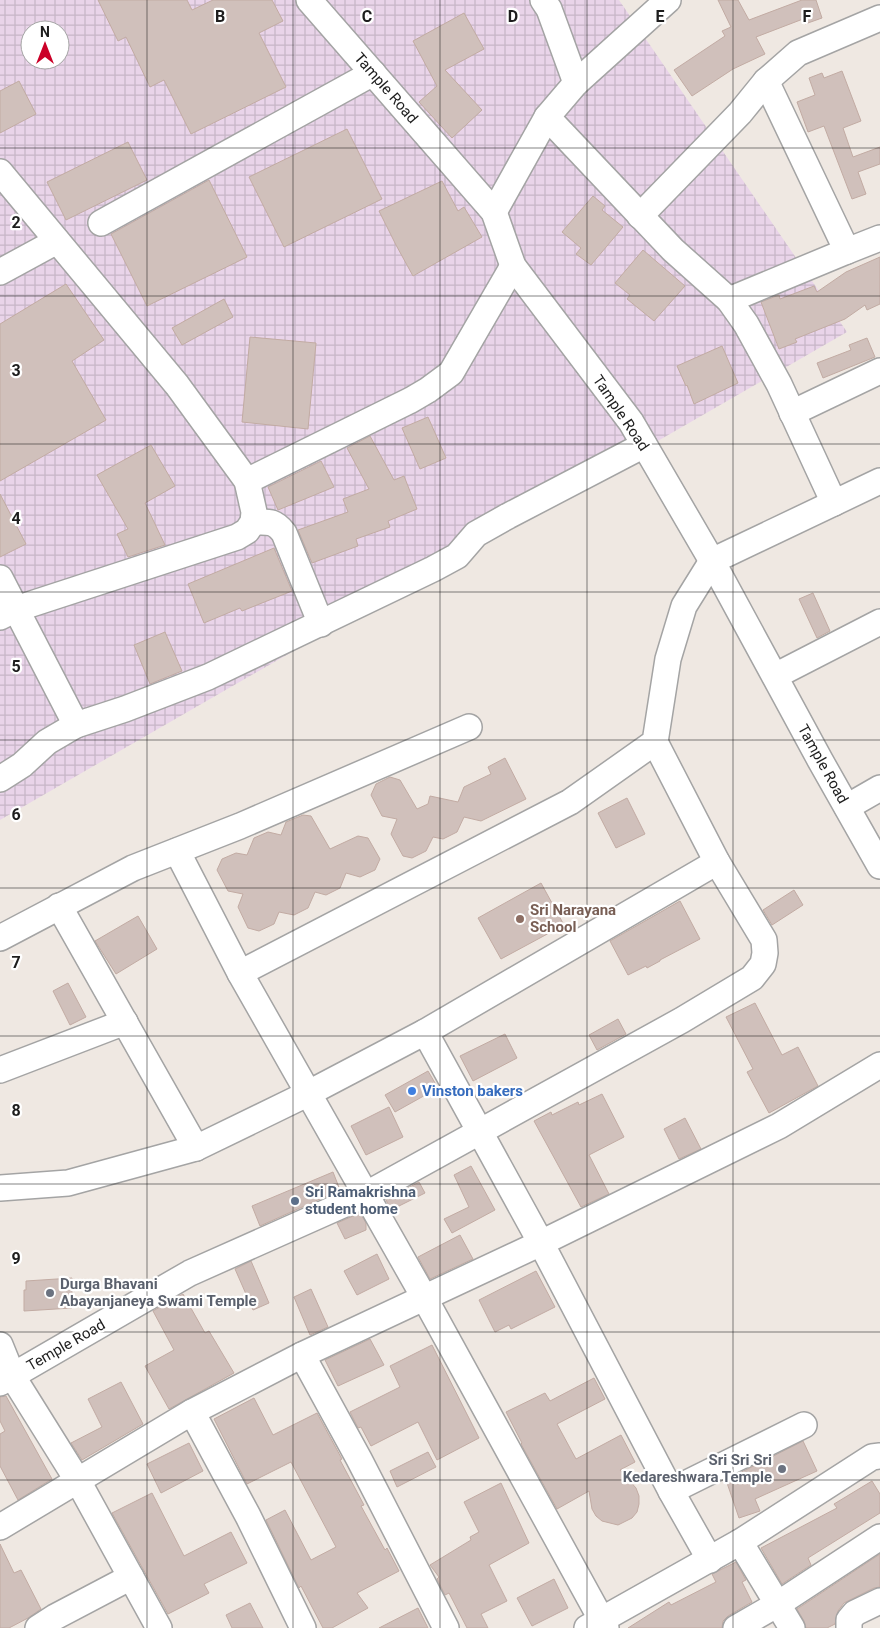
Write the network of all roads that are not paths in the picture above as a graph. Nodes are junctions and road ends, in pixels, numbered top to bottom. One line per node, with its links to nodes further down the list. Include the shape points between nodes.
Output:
1 (309, 0): 5 (street, Tample Road)
2 (668, 0): 7 (street)
3 (548, 3): 7 (street)
4 (880, 18): 6 (street, via 798,53)
5 (373, 73): 10 (street, Tample Road); 12 (street)
6 (766, 81): 11 (street, via 740,113); 15 (street)
7 (576, 84): 8 (street)
8 (546, 117): 10 (street); 11 (street)
9 (0, 172): 14 (street)
10 (494, 212): 16 (street, Tample Road)
11 (640, 216): 18 (street)
12 (101, 223)
13 (880, 238): 15 (street)
14 (57, 241): 17 (street); 22 (street, via 177,384)
15 (847, 251): 18 (street)
16 (513, 266): 21 (street, Tample Road); 22 (street, via 451,372 412,400)
17 (0, 272)
18 (730, 300): 20 (street, via 779,384)
19 (880, 371): 20 (street)
20 (792, 413): 24 (street)
21 (644, 445): 26 (street, Tample Road); 30 (street, via 476,534 457,556)
22 (247, 481): 25 (street)
23 (880, 481): 24 (street)
24 (834, 502): 26 (street)
25 (253, 522): 28 (street, via 237,537); 30 (street, via 279,525)
26 (712, 561): 31 (street, Tample Road); 34 (street, via 684,606 668,659)
27 (0, 578): 28 (street)
28 (8, 613): 32 (street)
29 (880, 622): 31 (street)
30 (321, 624): 32 (street, via 208,677)
31 (774, 676): 37 (street, Tample Road)
32 (76, 725): 35 (street, via 47,742 22,766)
33 (469, 727): 38 (street, via 329,789)
34 (655, 742): 39 (street, Temple Road); 43 (street, via 570,802)
35 (0, 779)
36 (880, 788): 37 (street)
37 (847, 807): 40 (street, Tample Road)
38 (177, 850): 41 (street, via 133,868); 43 (street)
39 (717, 862): 45 (street); 49 (street, Temple Road, via 764,940 763,964 752,978)
40 (880, 866)
41 (59, 906): 42 (street); 44 (street)
42 (0, 938)
43 (240, 973): 48 (street)
44 (125, 1022): 47 (street); 50 (street)
45 (425, 1032): 48 (street); 49 (street)
46 (880, 1065): 53 (street, via 779,1126)
47 (0, 1070)
48 (308, 1094): 50 (street); 52 (street)
49 (480, 1131): 52 (street, Temple Road); 53 (street)
50 (196, 1148): 51 (street, via 68,1183)
51 (0, 1188)
52 (365, 1195): 54 (street); 57 (street, Temple Road, via 190,1273)
53 (541, 1243): 54 (street); 62 (street)
54 (424, 1297): 56 (street); 70 (street)
55 (0, 1345): 57 (street)
56 (302, 1355): 58 (street); 74 (street)
57 (6, 1380): 61 (street)
58 (192, 1412): 61 (street); 73 (street)
59 (804, 1425): 62 (street)
60 (880, 1456): 65 (street, via 872,1456)
61 (78, 1481): 63 (street); 67 (street)
62 (670, 1490): 66 (street)
63 (0, 1527)
64 (880, 1537): 69 (street)
65 (740, 1542): 66 (street); 69 (street)
66 (710, 1560): 70 (street)
67 (131, 1577): 71 (street); 72 (street)
68 (880, 1601): 77 (street, via 855,1613 849,1620)
69 (778, 1604): 75 (street); 76 (street)
70 (598, 1625)
71 (38, 1628)
72 (159, 1628)
73 (303, 1628)
74 (446, 1628)
75 (736, 1628)
76 (792, 1628)
77 (849, 1628)

